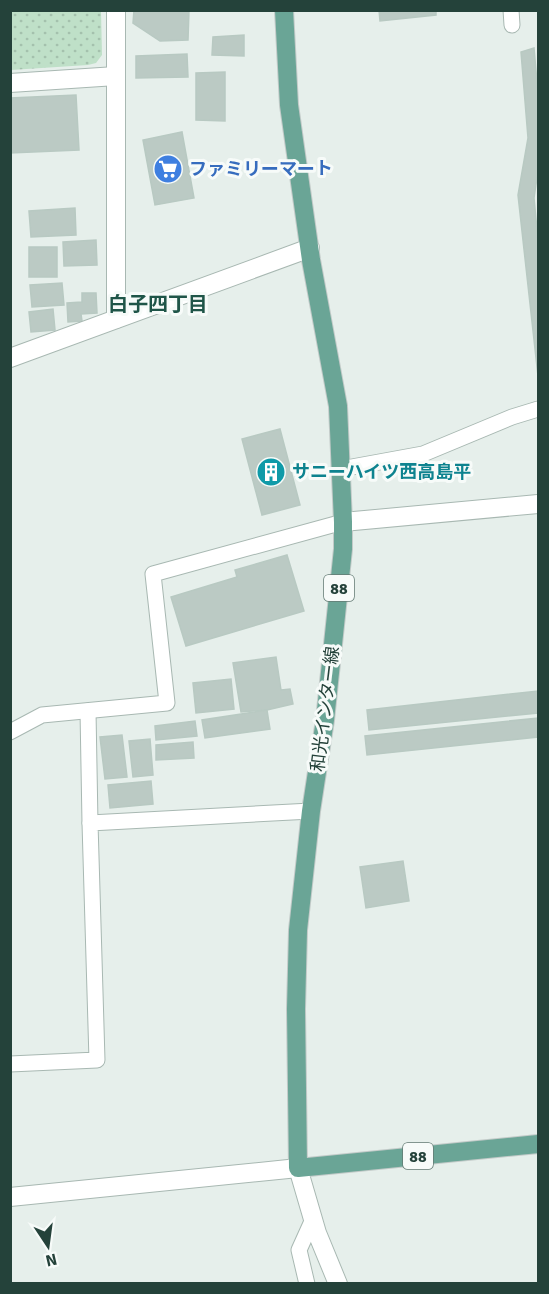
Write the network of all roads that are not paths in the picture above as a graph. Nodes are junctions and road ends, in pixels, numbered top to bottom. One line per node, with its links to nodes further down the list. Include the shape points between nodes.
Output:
1 (116, 10): 3 (street)
2 (284, 10): 5 (main road, 和光インター線 / 88, via 289,105)
3 (116, 76): 4 (street); 6 (street)
4 (10, 83)
5 (310, 248): 6 (street); 9 (main road, 和光インター線 / 88, via 338,405)
6 (116, 319): 7 (street)
7 (10, 358)
8 (538, 409): 9 (lane, via 423,454)
9 (341, 469): 11 (main road, 和光インター線 / 88)
10 (538, 504): 11 (street)
11 (343, 522): 12 (lane, via 153,574 167,703); 14 (main road, 和光インター線 / 88, via 325,720)
12 (88, 711): 13 (lane, via 42,715); 15 (lane)
13 (10, 732)
14 (311, 811): 15 (lane); 18 (main road, 和光インター線 / 88, via 298,930)
15 (90, 823): 16 (lane, via 97,1060)
16 (10, 1064)
17 (538, 1144): 18 (main road, 88)
18 (298, 1168): 19 (street); 20 (street)
19 (10, 1197)
20 (313, 1219): 21 (lane, via 299,1250); 22 (street)
21 (307, 1284)
22 (338, 1284)

